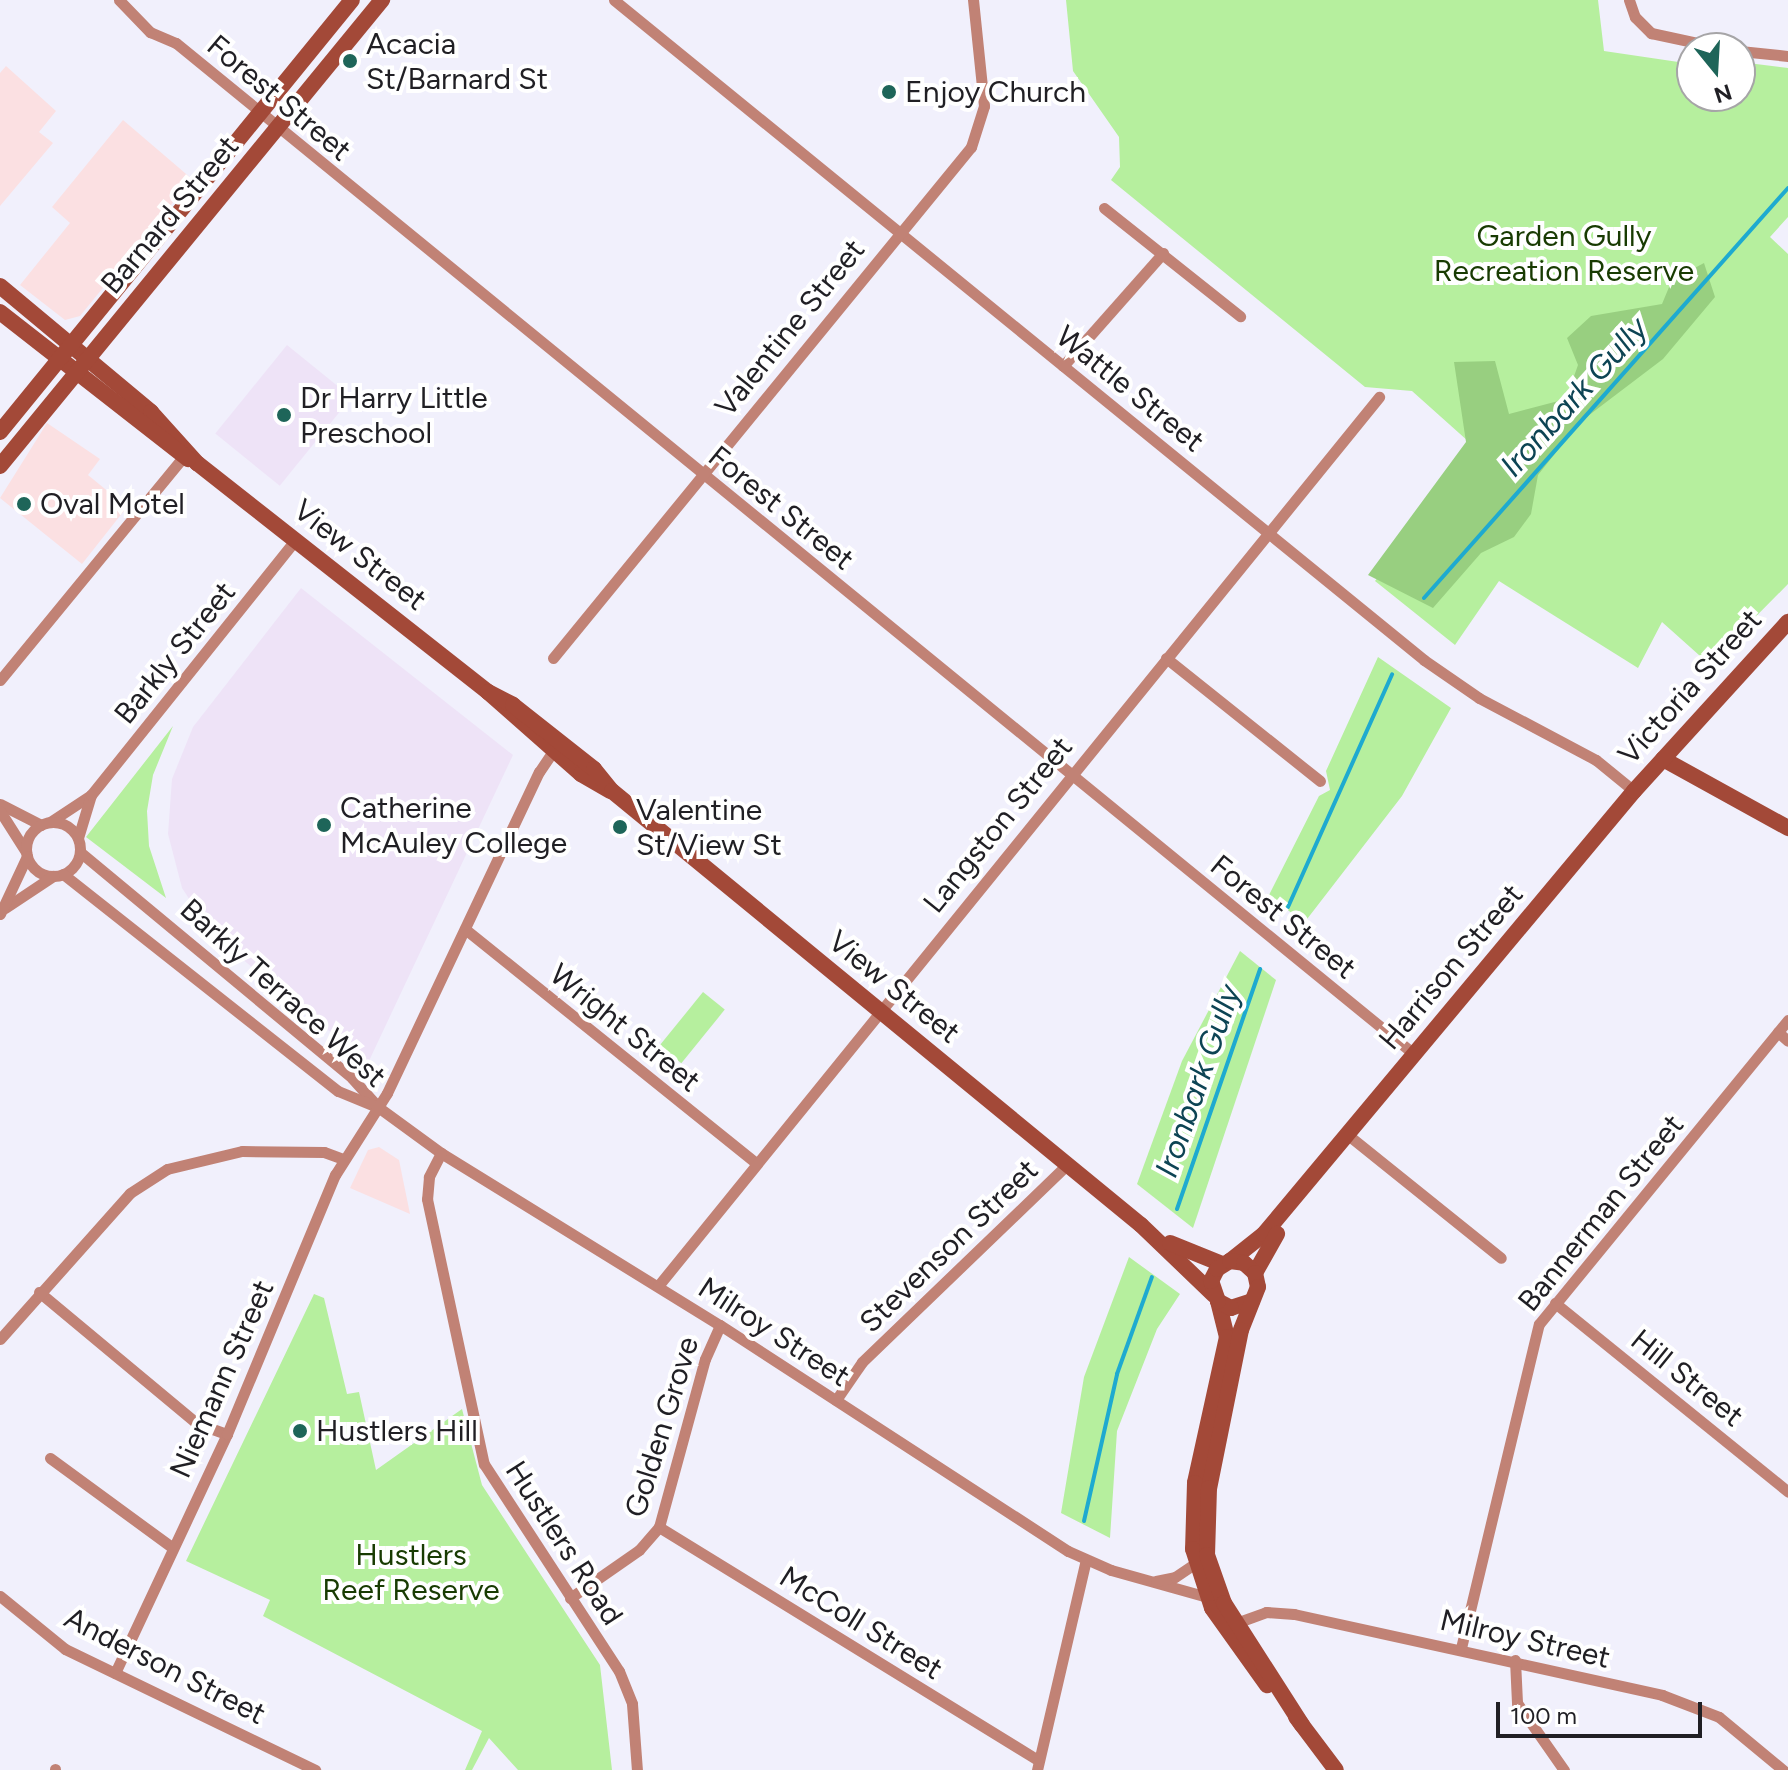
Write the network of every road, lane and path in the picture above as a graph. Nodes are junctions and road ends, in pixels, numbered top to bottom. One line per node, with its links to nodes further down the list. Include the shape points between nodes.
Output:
1 (119, 0): 10 (street, Forest Street, via 150,32 176,43)
2 (352, 0): 10 (street, Barnard Street)
3 (382, 0): 11 (street, Barnard Street)
4 (614, 0): 13 (street, Wattle Street)
5 (973, 0): 13 (street, Valentine Street, via 984,98 979,131 963,160)
6 (1629, 0): 7 (street, via 1635,17 1661,37)
7 (1676, 40)
8 (1756, 53): 9 (street)
9 (1788, 56)
10 (259, 114): 11 (street, Forest Street); 18 (street, Barnard Street)
11 (277, 129): 19 (street, Barnard Street); 27 (street, Forest Street)
12 (1104, 208): 14 (street)
13 (899, 232): 21 (street, Wattle Street); 27 (street, Valentine Street)
14 (1163, 253): 17 (street); 21 (street)
15 (0, 286): 18 (street, View Street)
16 (0, 312): 20 (street, View Street)
17 (1240, 316)
18 (71, 345): 19 (street, View Street); 20 (street, Barnard Street)
19 (87, 359): 22 (street, Barnard Street); 25 (street, View Street, via 151,412)
20 (58, 361): 22 (street, View Street); 24 (street, Barnard Street)
21 (1063, 366): 28 (street, Wattle Street)
22 (75, 374): 25 (street, View Street); 26 (street, Barnard Street)
23 (1379, 397): 28 (street, Langston Street)
24 (0, 432)
25 (190, 460): 29 (street, View Street); 33 (street)
26 (0, 466)
27 (702, 474): 31 (street, Valentine Street); 36 (street, Forest Street)
28 (1268, 532): 32 (street, Langston Street); 38 (street, Wattle Street, via 1454,682 1596,760)
29 (295, 540): 34 (street, View Street); 39 (street, Barkly Street)
30 (1788, 622): 35 (street, Victoria Street)
31 (553, 658)
32 (1166, 658): 36 (street, Langston Street); 37 (street)
33 (0, 680)
34 (556, 746): 49 (street); 50 (street, View Street)
35 (1663, 759): 38 (street, Victoria Street); 43 (street)
36 (1070, 775): 50 (street, Langston Street); 54 (street, Forest Street)
37 (1320, 781)
38 (1634, 791): 54 (street, Harrison Street)
39 (91, 795): 42 (street, Barkly Street); 44 (street, Barkly Street)
40 (0, 804): 42 (street)
41 (0, 811): 46 (street)
42 (46, 823): 44 (street, via 67,825); 46 (street, via 30,836)
43 (1788, 828)
44 (78, 838): 45 (street)
45 (80, 852): 47 (street); 55 (street, Barkly Terrace West, via 352,1078)
46 (27, 854): 47 (street, via 37,870); 48 (street)
47 (58, 875): 48 (street); 55 (street, Barkly Terrace West, via 338,1091)
48 (2, 911)
49 (465, 929): 55 (street); 59 (street, Wright Street)
50 (878, 1011): 59 (street, Langston Street); 60 (street, View Street)
51 (1788, 1020): 52 (street, Bannerman Street)
52 (1778, 1032): 53 (street); 70 (street, Bannerman Street)
53 (1788, 1041)
54 (1415, 1055): 56 (street, Harrison Street)
55 (378, 1107): 57 (street, Milroy Street); 58 (street, Niemann Street)
56 (1348, 1135): 61 (street, Harrison Street); 63 (street)
57 (441, 1153): 66 (street, Milroy Street); 84 (street, Hustlers Road, via 429,1177 427,1199 484,1464)
58 (343, 1159): 67 (street, via 324,1152 242,1151 167,1169 130,1193); 74 (street, Niemann Street)
59 (756, 1163): 66 (street, Langston Street)
60 (1067, 1165): 62 (street, View Street); 73 (street, Stevenson Street, via 862,1362)
61 (1312, 1179): 64 (street, Harrison Street, via 1264,1234); 65 (street, Harrison Street)
62 (1141, 1225): 64 (street, View Street, via 1183,1251); 68 (street, View Street)
63 (1501, 1258)
64 (1226, 1263): 65 (street, via 1244,1263); 68 (street, via 1211,1281)
65 (1255, 1273): 69 (street, via 1258,1287)
66 (658, 1286): 71 (street, Milroy Street)
67 (39, 1292): 72 (street); 74 (street, via 196,1423)
68 (1216, 1298): 69 (street, via 1239,1308); 80 (street, via 1227,1337 1193,1498)
69 (1252, 1301): 80 (street, via 1241,1330 1208,1499)
70 (1555, 1303): 76 (street, Hill Street); 86 (street, Bannerman Street, via 1531,1343)
71 (720, 1325): 73 (street, Milroy Street); 77 (street, Golden Grove, via 705,1359)
72 (0, 1339)
73 (836, 1400): 79 (street, Milroy Street, via 953,1480)
74 (227, 1434): 78 (street, Niemann Street)
75 (50, 1458): 78 (street)
76 (1788, 1492)
77 (659, 1527): 84 (street, Golden Grove, via 639,1550); 90 (street, McColl Street)
78 (173, 1548): 88 (street, Niemann Street)
79 (1086, 1560): 81 (street, Milroy Street); 90 (street)
80 (1202, 1571): 81 (street); 83 (street); 85 (street)
81 (1151, 1581): 83 (street, Milroy Street)
82 (0, 1596): 88 (street, Anderson Street, via 65,1649)
83 (1207, 1597): 89 (street, via 1247,1660)
84 (570, 1598): 92 (street, Hustlers Road, via 626,1688)
85 (1236, 1623): 86 (street, Milroy Street, via 1278,1611); 89 (street)
86 (1461, 1648): 87 (street, Milroy Street)
87 (1515, 1660): 94 (street, via 1517,1703); 95 (street, Milroy Street, via 1702,1709 1735,1727)
88 (115, 1673): 91 (street, Anderson Street)
89 (1302, 1725): 93 (street)
90 (1038, 1765)
91 (315, 1770)
92 (637, 1770)
93 (1336, 1770)
94 (1564, 1770)
95 (1783, 1770)

